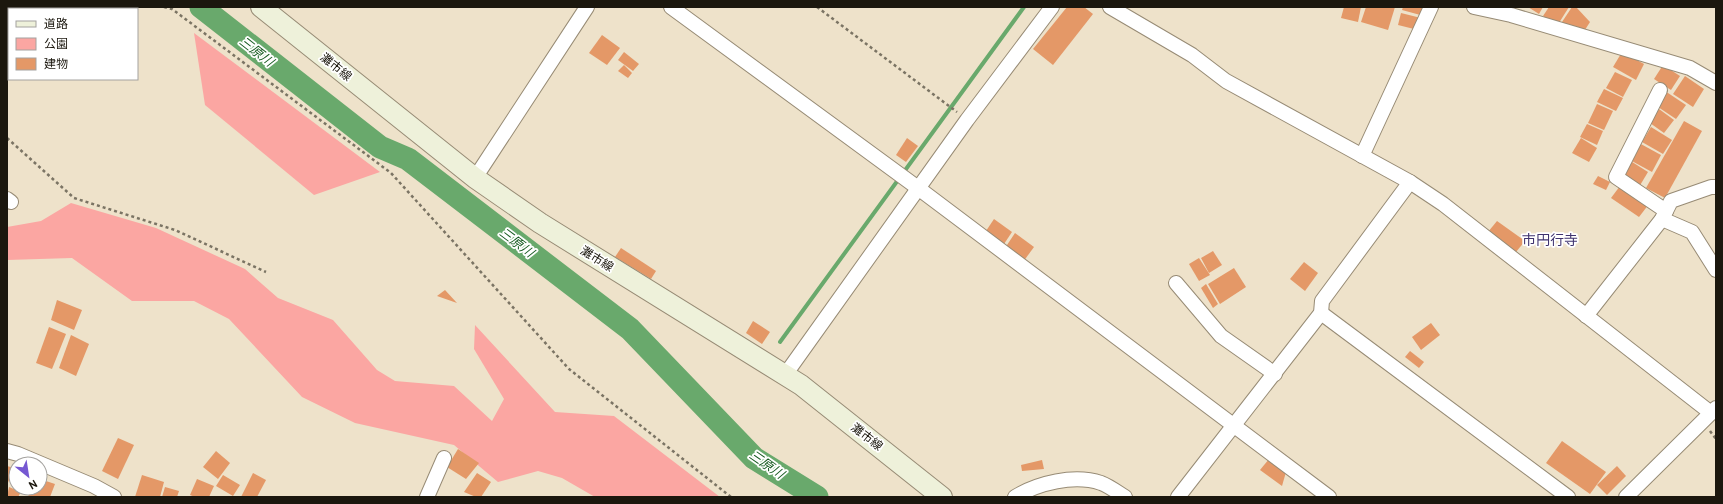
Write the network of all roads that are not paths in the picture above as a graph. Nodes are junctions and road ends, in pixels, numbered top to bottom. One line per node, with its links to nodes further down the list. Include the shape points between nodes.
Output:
1 (261, 7): 11 (main road, 灘市線)
2 (587, 7): 11 (street)
3 (671, 7): 14 (street)
4 (1052, 7): 14 (street)
5 (1110, 7): 10 (street, via 1192,55 1226,81)
6 (1431, 7): 10 (street)
7 (1474, 7): 8 (street, via 1511,15 1690,68)
8 (1716, 83)
9 (1660, 90): 15 (street, via 1616,177)
10 (1362, 156): 12 (street)
11 (475, 178): 21 (main road, 灘市線, via 547,227)
12 (1410, 182): 18 (street, via 1322,300); 19 (street, via 1443,204)
13 (1716, 187): 15 (street, via 1671,201)
14 (918, 188): 21 (street); 23 (street)
15 (1664, 215): 16 (street, via 1692,232); 19 (street)
16 (1716, 270)
17 (1176, 283): 20 (street, via 1221,336)
18 (1321, 313): 20 (street); 33 (street)
19 (1586, 316): 22 (street)
20 (1275, 374): 23 (street)
21 (785, 375): 28 (main road, 灘市線)
22 (1713, 410): 34 (street)
23 (1234, 425): 31 (street); 32 (street)
24 (7, 451): 26 (street, via 94,486)
25 (444, 458): 27 (street)
26 (114, 497)
27 (427, 497)
28 (942, 497)
29 (1015, 497): 30 (street, via 1026,490 1068,478 1100,483)
30 (1125, 497)
31 (1178, 497)
32 (1329, 497)
33 (1568, 497)
34 (1626, 497)

